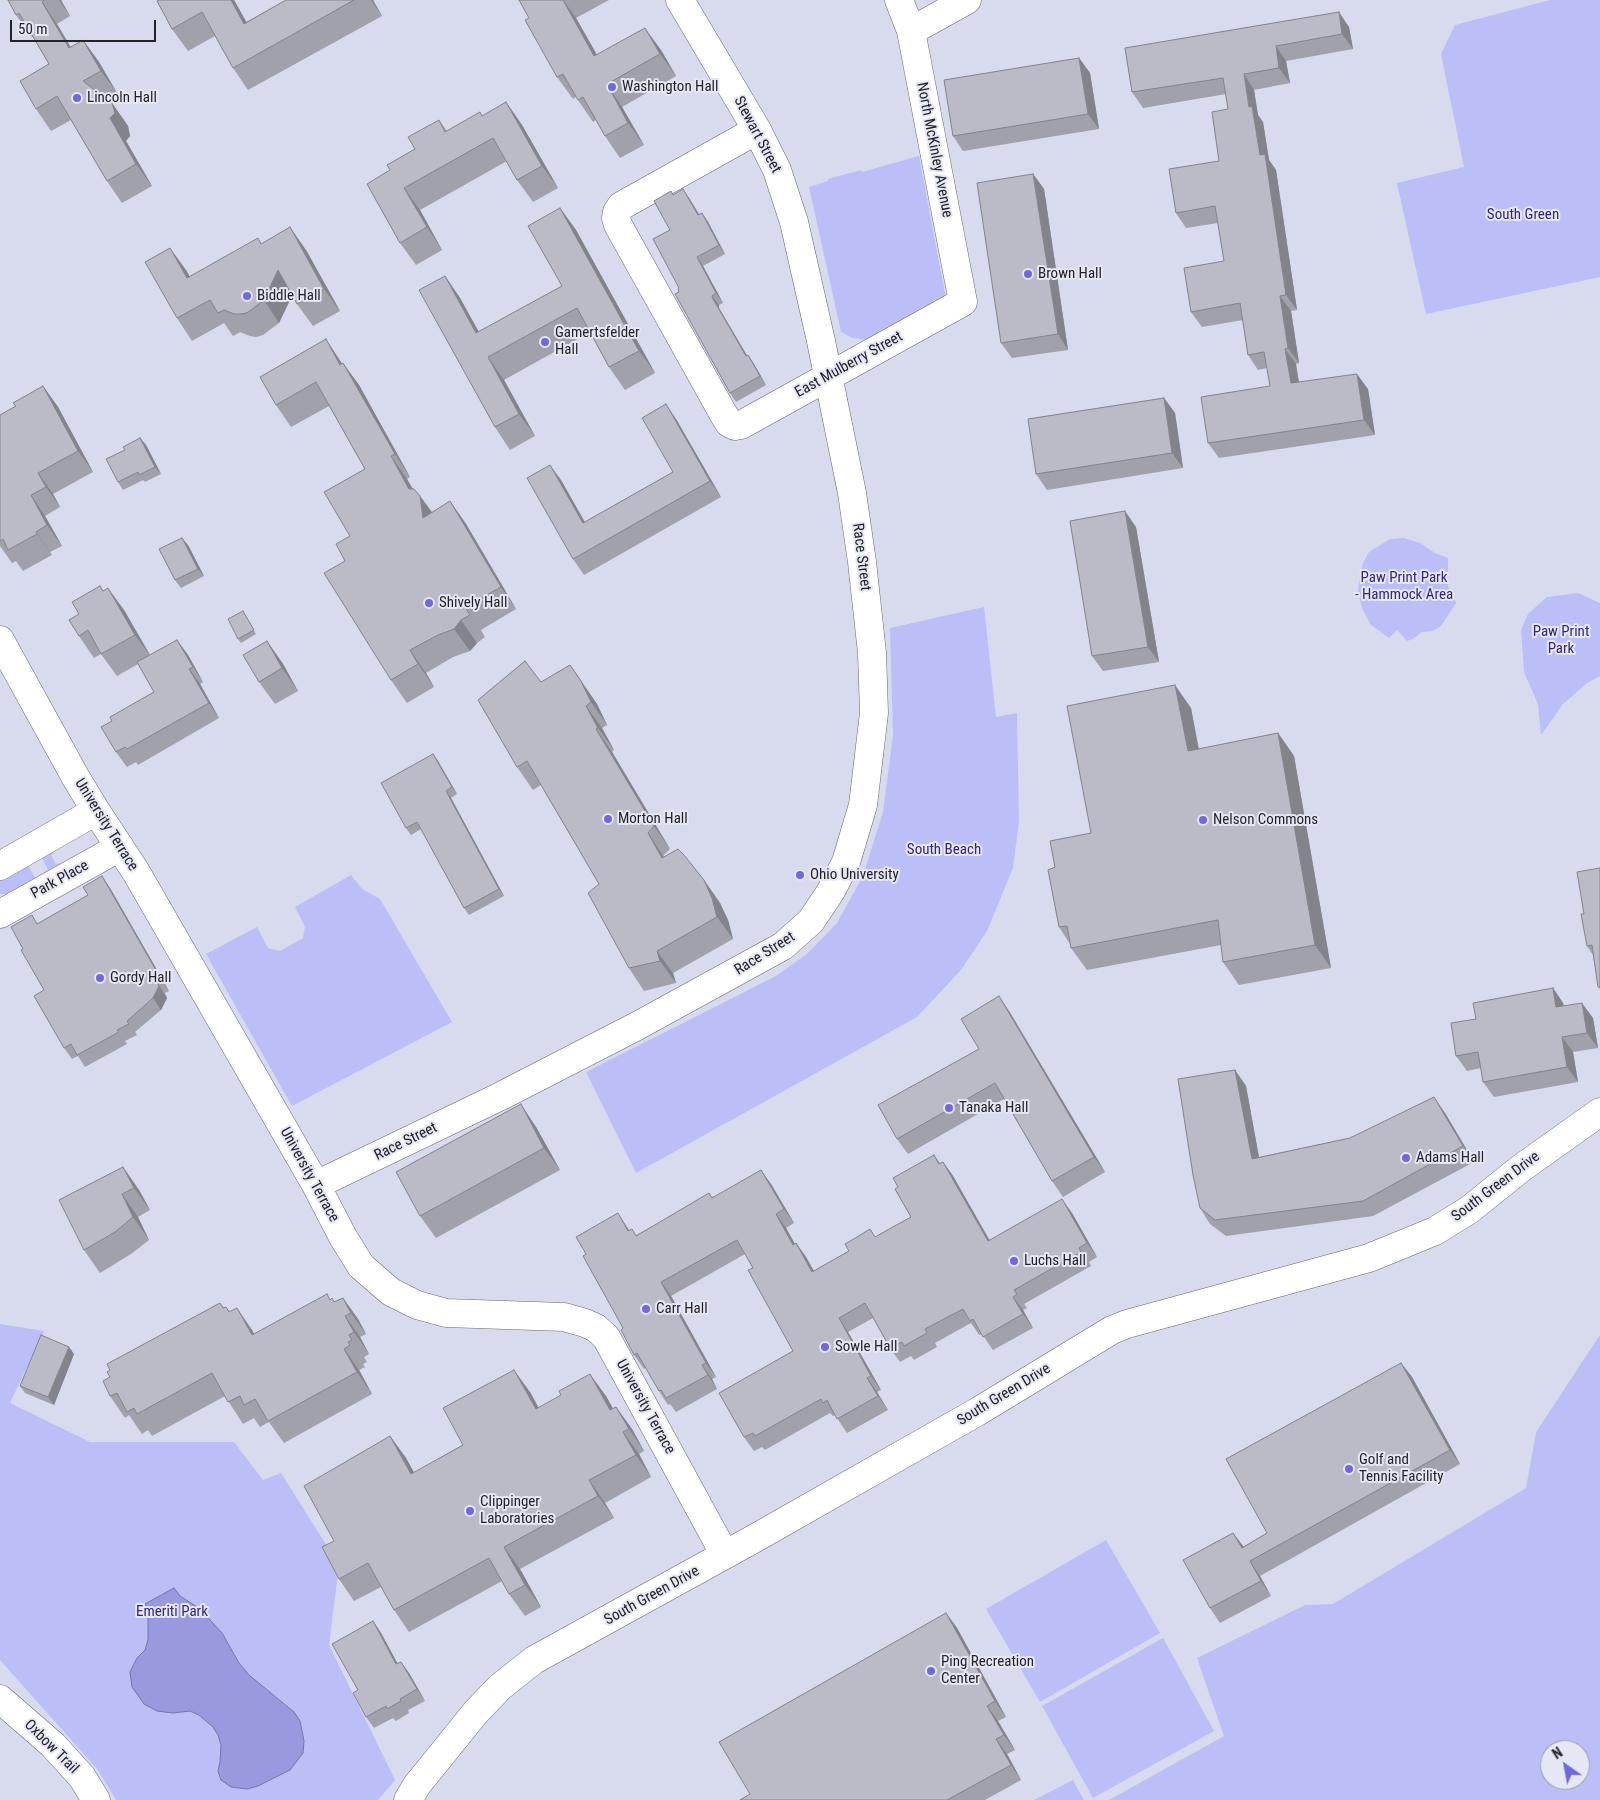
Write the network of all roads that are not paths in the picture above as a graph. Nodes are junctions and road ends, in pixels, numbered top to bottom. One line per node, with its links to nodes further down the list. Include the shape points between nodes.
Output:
1 (680, 0): 5 (street, Stewart Street)
2 (899, 0): 4 (street, North McKinley Avenue)
3 (967, 0): 4 (street)
4 (911, 30): 6 (street, North McKinley Avenue)
5 (757, 130): 7 (street, Stewart Street, via 777,170 787,200); 8 (street, East Mulberry Street, via 621,206 616,218 618,225 729,423 741,425)
6 (963, 302): 8 (street, East Mulberry Street)
7 (821, 341): 8 (street, Race Street)
8 (828, 376): 15 (street, Race Street, via 852,493 862,562 872,653 874,713 864,805 846,862 831,891 811,921 768,955 638,1026)
9 (0, 640): 10 (street, University Terrace)
10 (96, 812): 11 (street, University Terrace); 12 (street)
11 (120, 848): 13 (street, Park Place); 15 (street, University Terrace)
12 (0, 866)
13 (0, 914)
14 (1600, 1112): 16 (street, South Green Drive, via 1469,1210 1435,1231 1369,1258 1112,1330 977,1412)
15 (316, 1186): 16 (street, University Terrace, via 361,1266 390,1292 417,1305 446,1313 564,1317 596,1328 606,1337)
16 (725, 1555): 18 (street, South Green Drive, via 528,1665 500,1687 459,1732)
17 (0, 1699): 19 (street, Oxbow Trail, via 53,1745 82,1778)
18 (445, 1753): 20 (street, South Green Drive); 21 (street, South Green Drive, via 433,1790)
19 (96, 1800)
20 (408, 1800)
21 (426, 1800)

